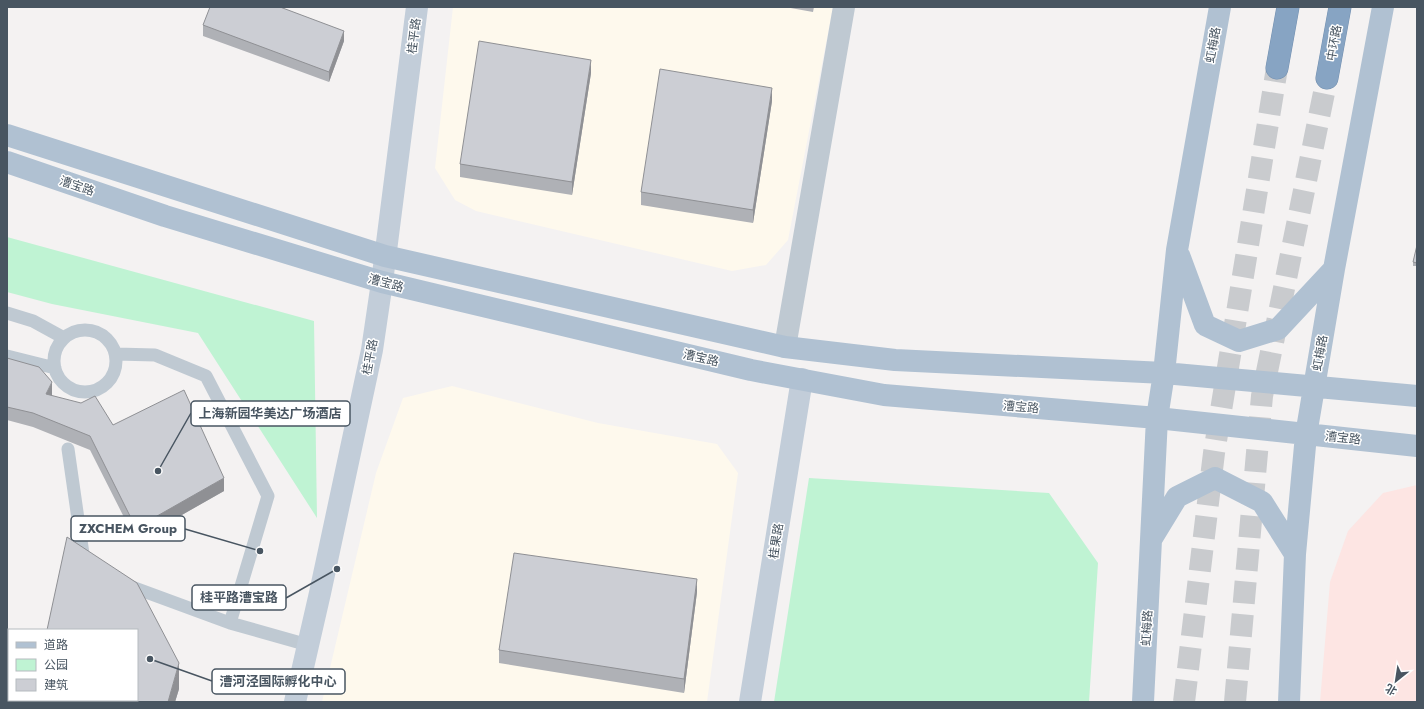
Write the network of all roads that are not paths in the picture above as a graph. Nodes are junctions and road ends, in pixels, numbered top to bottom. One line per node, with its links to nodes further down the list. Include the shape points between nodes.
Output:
1 (417, 7): 12 (street, 桂平路)
2 (844, 7): 17 (street)
3 (1220, 7): 11 (main road, 虹梅路)
4 (1288, 7): 7 (highway)
5 (1340, 7): 8 (highway, 中环路)
6 (1383, 7): 13 (main road, 虹梅路)
7 (1277, 68)
8 (1327, 78)
9 (7, 135): 12 (main road)
10 (7, 162): 14 (main road, 漕宝路, via 165,216)
11 (1177, 250): 13 (main road, via 1205,325 1239,341 1278,329); 21 (main road, 虹梅路)
12 (385, 256): 14 (street, 桂平路); 17 (main road)
13 (1334, 269): 23 (main road, 虹梅路)
14 (382, 282): 22 (main road, 漕宝路, via 752,370); 34 (street, 桂平路, via 372,350)
15 (7, 313): 16 (lane, via 33,321)
16 (64, 338): 18 (lane, via 78,330 95,331 109,340); 20 (lane, via 56,351)
17 (785, 346): 21 (main road, via 894,360)
18 (116, 354): 20 (lane, via 115,370 107,384 75,396 62,382); 33 (lane, via 155,355 206,376 268,496)
19 (7, 356): 20 (lane)
20 (55, 368)
21 (1164, 373): 23 (main road); 25 (main road, 虹梅路)
22 (802, 379): 25 (main road, 漕宝路, via 884,395); 36 (street, 桂果路)
23 (1314, 387): 24 (main road); 26 (main road, 虹梅路)
24 (1417, 396)
25 (1157, 418): 26 (main road, 漕宝路); 29 (main road, 虹梅路)
26 (1306, 435): 27 (main road, 漕宝路); 30 (main road, 虹梅路)
27 (1417, 446)
28 (68, 449): 31 (lane, via 84,561)
29 (1151, 540): 30 (main road, via 1177,497 1215,478 1262,502); 37 (main road, 虹梅路)
30 (1295, 554): 38 (main road, 虹梅路)
31 (97, 569)
32 (110, 576): 33 (lane, via 122,584)
33 (230, 623): 34 (lane)
34 (308, 645): 35 (street, 桂平路)
35 (294, 702)
36 (750, 702)
37 (1143, 702)
38 (1289, 702)

